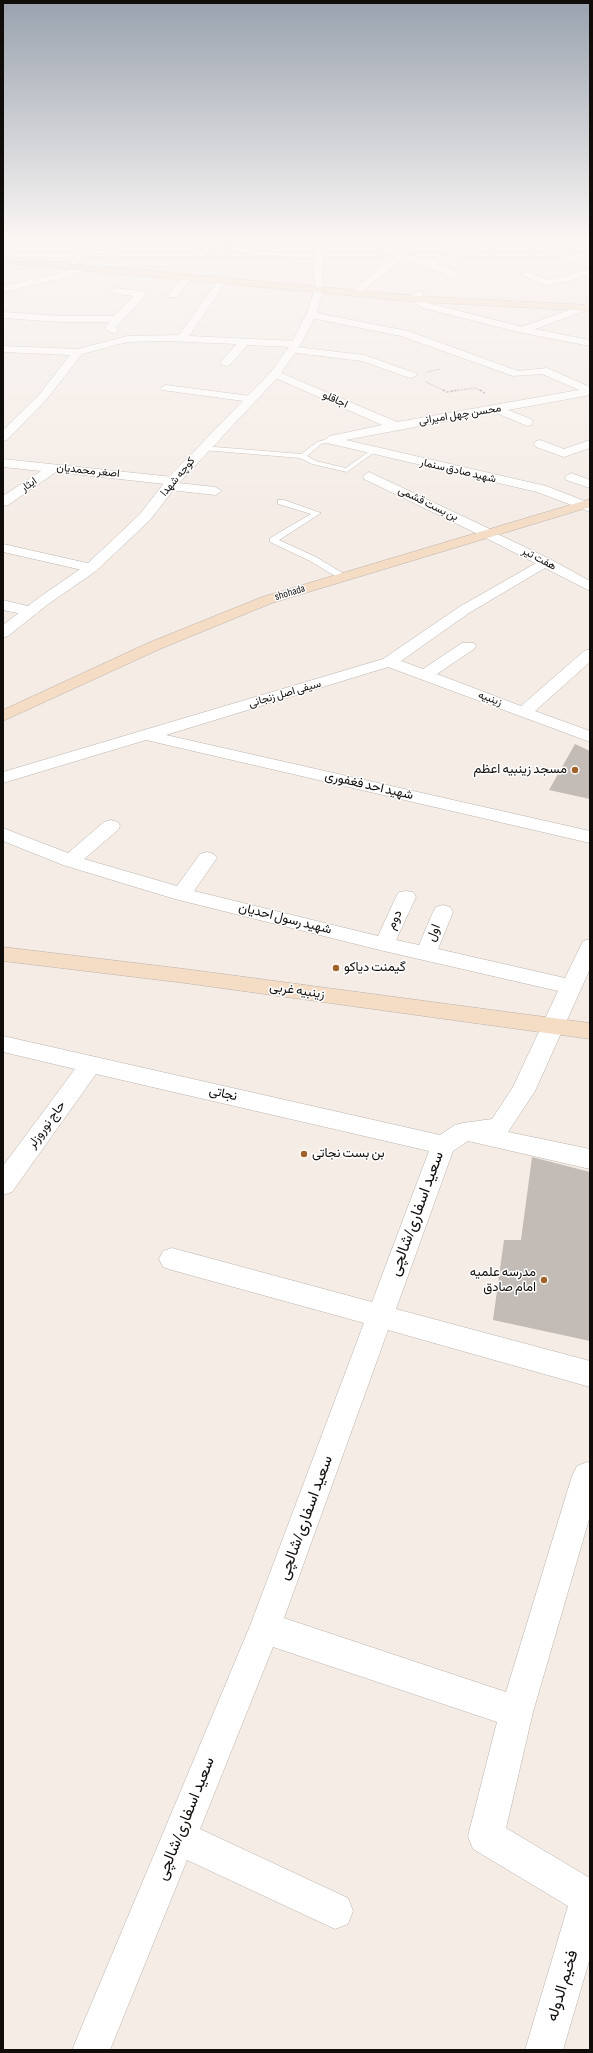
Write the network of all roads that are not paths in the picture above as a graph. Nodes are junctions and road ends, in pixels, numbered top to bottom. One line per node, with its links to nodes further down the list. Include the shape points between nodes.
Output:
1 (131, 336): 6 (street)
2 (184, 336): 7 (street)
3 (300, 336): 10 (street, کوچه شهدا)
4 (412, 336): 20 (street, via 516,374 543,370)
5 (553, 336): 9 (street)
6 (139, 339): 7 (street); 12 (street, via 127,339)
7 (182, 339): 8 (street)
8 (244, 342): 10 (street); 16 (street)
9 (590, 343)
10 (294, 347): 15 (street); 17 (street, کوچه شهدا)
11 (3, 349): 12 (street)
12 (75, 354): 14 (street); 25 (street, via 42,398 15,417)
13 (392, 355): 15 (street)
14 (95, 358)
15 (371, 361): 18 (street)
16 (226, 363)
17 (275, 374): 21 (street, کوچه شهدا); 24 (street, اجاقلو)
18 (410, 375)
19 (166, 388): 21 (street)
20 (590, 392): 22 (street, محسن چهل امیرانی)
21 (251, 399): 29 (street, کوچه شهدا)
22 (497, 409): 23 (street); 24 (street, محسن چهل امیرانی)
23 (527, 422)
24 (395, 426): 26 (street, محسن چهل امیرانی)
25 (3, 437)
26 (330, 440): 30 (street, شهید صادق سنمار); 31 (lane, via 319,443)
27 (540, 444): 28 (street, via 564,453)
28 (589, 445)
29 (203, 448): 31 (lane); 38 (street, کوچه شهدا)
30 (373, 451): 31 (lane, via 347,470 314,463); 34 (street, شهید صادق سنمار)
31 (302, 456)
32 (449, 457): 34 (street)
33 (3, 463): 35 (street, اصغر محمدیان)
34 (440, 467): 43 (street, شهید صادق سنمار, via 541,489)
35 (54, 468): 38 (street, اصغر محمدیان); 41 (street, ایثار)
36 (369, 476): 44 (street, بن بست قشمی)
37 (571, 477): 39 (street)
38 (172, 483): 40 (street, اصغر محمدیان); 47 (street, کوچه شهدا, via 145,517)
39 (590, 484)
40 (215, 491)
41 (3, 502)
42 (282, 502): 48 (lane, via 317,512 273,540)
43 (588, 505): 44 (main road, shohada)
44 (487, 533): 46 (street, هفت تیر); 48 (main road, shohada)
45 (3, 548): 47 (street)
46 (546, 562): 49 (street, هفت تیر); 55 (street, سیفی اصل زنجانی, via 464,610)
47 (91, 568): 51 (street, کوچه شهدا)
48 (343, 577): 58 (main road, shohada, via 267,600 161,643)
49 (590, 588)
50 (3, 605): 51 (street)
51 (31, 611): 52 (street, کوچه شهدا)
52 (3, 634)
53 (468, 646): 56 (street)
54 (590, 654): 57 (street)
55 (389, 662): 56 (street, زینبیه); 59 (street, سیفی اصل زنجانی)
56 (425, 675): 57 (street, زینبیه)
57 (524, 712): 60 (street, زینبیه)
58 (3, 716)
59 (147, 735): 61 (street, سیفی اصل زنجانی); 64 (street, شهید احد فغفوری)
60 (590, 737)
61 (3, 778)
62 (111, 826): 66 (street)
63 (3, 834): 66 (street, شهید رسول احدیان)
64 (590, 836)
65 (207, 858): 67 (street)
66 (70, 861): 67 (street, شهید رسول احدیان)
67 (182, 894): 70 (street, شهید رسول احدیان)
68 (406, 896): 70 (street, دوم)
69 (443, 912): 72 (street, اول)
70 (384, 944): 72 (street, شهید رسول احدیان)
71 (590, 946): 74 (street)
72 (426, 953): 74 (street, شهید رسول احدیان)
73 (3, 954): 75 (main road, زینبیه غربی)
74 (571, 987): 75 (street)
75 (554, 1026): 76 (main road, زینبیه غربی); 79 (street, via 523,1091 499,1127)
76 (590, 1031)
77 (3, 1044): 78 (street, نجاتی)
78 (91, 1064): 79 (street, نجاتی); 81 (street, حاج نوروزلر)
79 (453, 1138): 80 (street, نجاتی); 83 (street, سعید اسفاری/شالچی)
80 (590, 1159)
81 (3, 1185)
82 (172, 1259): 83 (street)
83 (379, 1316): 84 (street); 86 (street, سعید اسفاری/شالچی)
84 (590, 1374)
85 (587, 1476): 87 (street)
86 (265, 1628): 87 (street); 88 (street, سعید اسفاری/شالچی)
87 (516, 1712): 89 (street, via 486,1836)
88 (179, 1838): 90 (street); 91 (street, سعید اسفاری/شالچی)
89 (590, 1898): 92 (street, فخيم الدوله)
90 (335, 1910)
91 (92, 2050)
92 (544, 2050)

